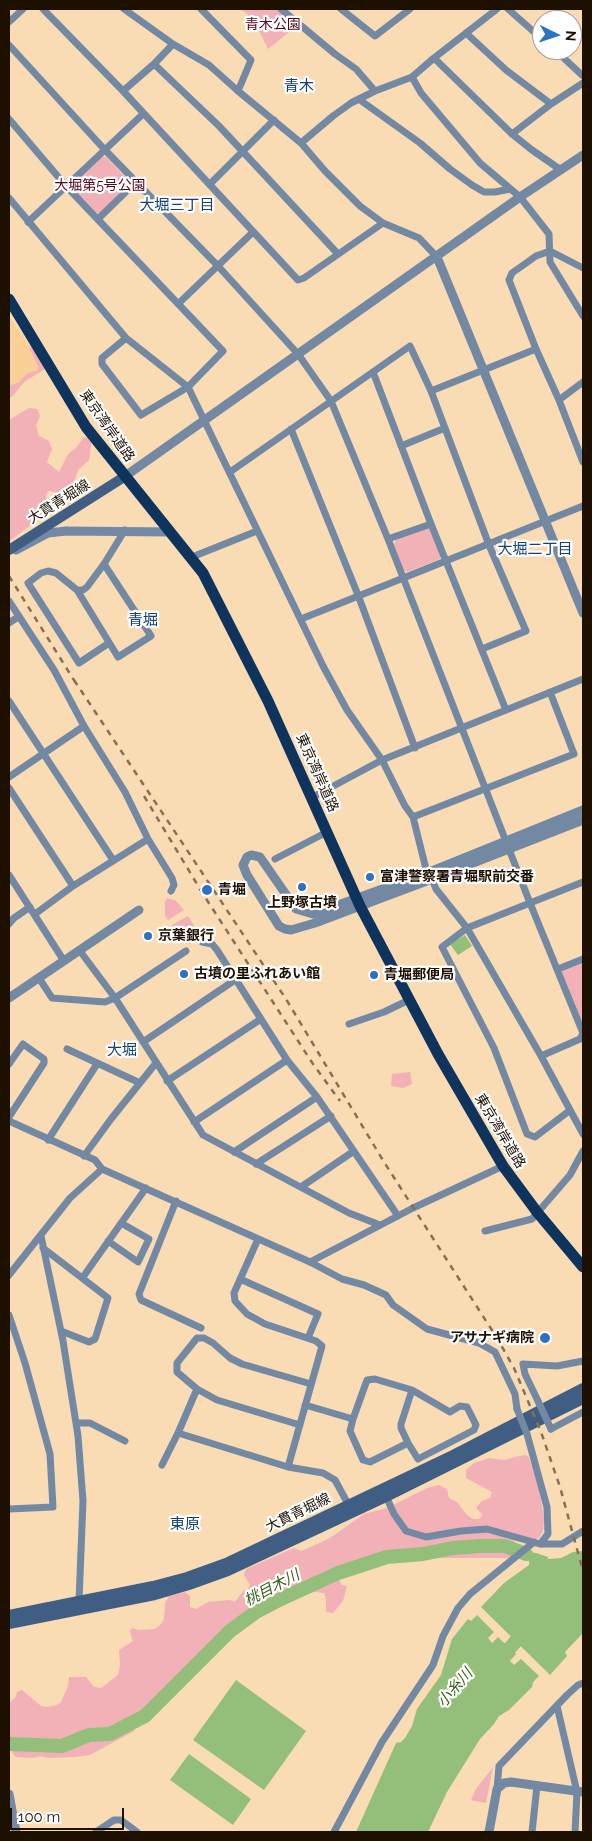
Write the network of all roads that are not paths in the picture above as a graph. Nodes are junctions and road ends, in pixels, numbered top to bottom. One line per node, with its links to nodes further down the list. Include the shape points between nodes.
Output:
1 (23, 9): 10 (street)
2 (43, 9): 21 (street)
3 (124, 9): 13 (street)
4 (201, 9): 22 (street, via 251,60)
5 (281, 9): 23 (street, via 356,69)
6 (341, 9): 7 (street, via 375,36)
7 (410, 9)
8 (497, 9): 12 (street)
9 (508, 9): 11 (street)
10 (9, 22)
11 (532, 30)
12 (466, 33): 15 (street); 25 (street, via 506,70)
13 (173, 44): 17 (street); 22 (street, via 209,65)
14 (9, 45): 31 (street)
15 (434, 58): 19 (street); 29 (street)
16 (566, 60): 18 (street)
17 (154, 64): 21 (street); 32 (street)
18 (583, 76)
19 (412, 77): 23 (street); 38 (street, via 420,93 480,163)
20 (583, 83): 25 (street)
21 (123, 91): 26 (street)
22 (238, 91): 28 (street)
23 (375, 92): 24 (street)
24 (360, 100): 30 (street, via 333,116); 38 (street, via 472,185 484,192)
25 (551, 104): 29 (street)
26 (143, 114): 31 (street); 36 (street)
27 (9, 119): 37 (street)
28 (274, 120): 30 (street); 32 (street)
29 (512, 134): 34 (street)
30 (301, 143): 43 (street, via 344,191)
31 (105, 150): 35 (street); 37 (street)
32 (243, 151): 36 (street); 46 (street)
33 (583, 155): 34 (street)
34 (561, 170): 39 (street)
35 (136, 182): 41 (street); 48 (street)
36 (210, 184): 44 (street)
37 (66, 186): 41 (street); 42 (street)
38 (510, 189): 39 (street)
39 (520, 197): 45 (street, via 549,234); 47 (street)
40 (9, 198): 42 (street)
41 (98, 220): 51 (street)
42 (28, 222): 53 (street)
43 (383, 222): 46 (street); 47 (street, via 419,238)
44 (253, 232): 46 (street, via 298,280); 48 (street)
45 (550, 251): 49 (street); 52 (street, via 550,262); 54 (street, via 536,256 512,273 509,280)
46 (338, 254)
47 (437, 257): 55 (street); 56 (street)
48 (218, 266): 51 (street); 55 (street)
49 (583, 268)
50 (9, 299): 69 (highway, 東京湾岸道路, via 86,427)
51 (178, 304): 59 (street, via 222,351)
52 (583, 316)
53 (126, 338): 59 (street); 59 (street, via 102,358 102,364 141,415)
54 (536, 349): 56 (street); 61 (street)
55 (298, 354): 62 (street); 63 (street)
56 (483, 370): 60 (street); 71 (street)
57 (373, 372): 60 (street, via 410,346); 62 (street); 66 (street)
58 (583, 382): 61 (street)
59 (188, 387): 63 (street)
60 (431, 391): 64 (street)
61 (559, 400): 67 (street)
62 (331, 401): 65 (street); 76 (street)
63 (205, 420): 68 (street); 69 (street)
64 (445, 428): 66 (street); 77 (street)
65 (292, 429): 68 (street); 85 (street)
66 (402, 446): 72 (street)
67 (583, 462)
68 (230, 472): 74 (street)
69 (124, 477): 75 (highway, 東京湾岸道路); 78 (main road, 大貫青堀線)
70 (583, 506): 71 (street)
71 (546, 520): 77 (street); 87 (street)
72 (431, 524): 76 (street); 81 (street)
73 (125, 530): 75 (street); 79 (street, via 48,533); 82 (street)
74 (258, 531): 80 (street); 89 (street)
75 (171, 532): 80 (highway, 東京湾岸道路)
76 (388, 539): 83 (street)
77 (490, 545): 81 (street); 92 (street, via 526,631)
78 (9, 550)
79 (9, 555)
80 (192, 557): 105 (highway, 東京湾岸道路, via 216,597)
81 (446, 562): 83 (street); 92 (street)
82 (104, 564): 84 (street, via 88,586); 91 (street, via 151,636 118,657)
83 (403, 579): 85 (street); 98 (street)
84 (77, 590): 91 (street); 91 (street, via 56,573 48,571 28,583 79,663)
85 (358, 596): 89 (street); 99 (street)
86 (9, 601): 88 (street)
87 (583, 613)
88 (18, 617): 90 (street); 97 (street, via 54,670)
89 (301, 619): 101 (street, via 347,710)
90 (9, 623)
91 (109, 643)
92 (482, 648): 96 (street)
93 (583, 679): 94 (street)
94 (550, 692): 96 (street); 104 (street, via 574,754)
95 (9, 701): 100 (street)
96 (506, 710): 98 (street)
97 (84, 726): 100 (street); 110 (street, via 125,792)
98 (462, 729): 99 (street); 104 (street)
99 (414, 748): 101 (street)
100 (43, 754): 102 (street); 113 (street)
101 (382, 760): 105 (street); 107 (street)
102 (9, 776)
103 (9, 788): 117 (street)
104 (484, 788): 107 (street); 111 (street)
105 (312, 798): 109 (highway, 東京湾岸道路)
106 (583, 810): 111 (street)
107 (413, 817): 115 (street)
108 (583, 820): 111 (street)
109 (327, 832): 112 (street); 119 (highway, 東京湾岸道路)
110 (148, 839): 113 (street); 118 (street, via 172,878 174,885)
111 (507, 845): 115 (street); 120 (street)
112 (275, 859)
113 (113, 860): 117 (street)
114 (9, 875): 121 (street)
115 (430, 876): 119 (street); 125 (street, via 436,889)
116 (583, 882): 120 (street)
117 (73, 886): 123 (street)
118 (171, 891)
119 (358, 902): 119 (street, via 315,923 285,929 279,926 245,871 245,860 251,855 260,857 300,911 313,914); 136 (highway, 東京湾岸道路)
120 (530, 903): 125 (street); 131 (street)
121 (30, 907): 123 (street); 124 (street)
122 (139, 910): 127 (street)
123 (35, 914): 130 (street)
124 (9, 924)
125 (467, 928): 142 (street); 150 (street, via 442,947 494,1048 527,1134 535,1137)
126 (202, 942): 133 (street, via 212,944)
127 (80, 950): 130 (street); 135 (street)
128 (186, 951): 135 (street)
129 (583, 959): 131 (street)
130 (64, 961): 132 (street)
131 (558, 969): 139 (street)
132 (39, 978): 134 (street); 135 (street, via 52,998 105,1002)
133 (235, 980): 137 (street); 140 (street)
134 (9, 998)
135 (115, 998): 140 (street)
136 (409, 1000): 138 (street); 162 (highway, 東京湾岸道路)
137 (261, 1019): 143 (street); 147 (street)
138 (349, 1024)
139 (583, 1037): 142 (street)
140 (142, 1042): 144 (street)
141 (67, 1050): 146 (street)
142 (541, 1056): 150 (street)
143 (287, 1060): 149 (street); 154 (street)
144 (156, 1063): 147 (street); 148 (street)
145 (9, 1064): 152 (street, via 23,1044 44,1059)
146 (97, 1064): 148 (street); 156 (street)
147 (167, 1081): 154 (street)
148 (140, 1083): 160 (street)
149 (318, 1097): 151 (street); 159 (street)
150 (570, 1111): 155 (street)
151 (331, 1116): 157 (street); 161 (street)
152 (9, 1117)
153 (9, 1121): 156 (street)
154 (194, 1122): 159 (street, via 203,1135)
155 (583, 1134)
156 (48, 1140): 160 (street)
157 (354, 1151): 164 (street); 168 (street)
158 (583, 1151): 167 (street, via 570,1176)
159 (234, 1152): 161 (street)
160 (84, 1156): 163 (street, via 94,1160)
161 (256, 1164): 164 (street)
162 (502, 1166): 167 (highway, 東京湾岸道路); 168 (street)
163 (102, 1169): 165 (street); 172 (street, via 70,1198)
164 (301, 1187): 170 (street)
165 (146, 1188): 166 (street); 169 (street)
166 (176, 1201): 173 (street); 182 (street, via 139,1294 141,1300)
167 (537, 1212): 171 (street, via 526,1222); 177 (highway, 東京湾岸道路)
168 (398, 1216): 170 (street)
169 (121, 1223): 174 (street); 174 (street, via 149,1239 138,1262)
170 (380, 1225): 176 (street)
171 (485, 1231)
172 (41, 1236): 175 (street); 178 (street)
173 (258, 1239): 176 (street); 180 (street)
174 (108, 1241): 179 (street)
175 (43, 1248): 179 (street); 183 (street)
176 (310, 1262): 205 (street, bridge, via 386,1296 393,1305 427,1329 478,1342 495,1352 514,1394 547,1507 548,1534)
177 (583, 1267)
178 (9, 1275)
179 (83, 1277): 183 (street, via 108,1298 95,1338 89,1342)
180 (240, 1279): 184 (street, via 234,1293 235,1301 247,1314 265,1324); 184 (street, via 318,1314)
181 (9, 1315): 203 (street, via 50,1454 53,1507)
182 (201, 1328)
183 (61, 1331): 194 (street)
184 (308, 1338): 186 (street, via 322,1346)
185 (583, 1361): 192 (street, bridge, via 557,1366 523,1364 524,1374 551,1429)
186 (311, 1384): 188 (street, via 242,1364 213,1343 197,1338 177,1363 177,1372); 191 (street)
187 (583, 1388): 201 (main road, 大貫青堀線)
188 (197, 1389): 195 (street, via 217,1400); 196 (street)
189 (412, 1390): 193 (street, via 375,1379 367,1380); 198 (street, via 401,1424); 198 (street, via 450,1412 460,1406 467,1407 476,1425 474,1430 418,1459)
190 (583, 1398): 201 (main road, 大貫青堀線)
191 (305, 1405): 193 (street); 195 (street)
192 (583, 1412)
193 (353, 1419): 198 (street, via 350,1431 363,1460 370,1462)
194 (76, 1423): 197 (street, via 90,1423); 206 (street, via 83,1501)
195 (300, 1425): 200 (street)
196 (178, 1433): 199 (street); 200 (street)
197 (125, 1440)
198 (408, 1443)
199 (162, 1465)
200 (288, 1467): 202 (street, via 323,1473 335,1480)
201 (384, 1493): 202 (main road, 大貫青堀線); 205 (street, via 406,1531 426,1537 487,1529); 208 (main road, 大貫青堀線, via 228,1571 189,1585 155,1595)
202 (348, 1504): 206 (main road, 大貫青堀線, via 226,1563 187,1577)
203 (9, 1509)
204 (583, 1531): 205 (street, via 562,1544)
205 (537, 1543): 218 (street, via 470,1594 458,1608 432,1665 382,1742)
206 (79, 1600): 207 (main road, 大貫青堀線)
207 (9, 1615)
208 (9, 1624)
209 (583, 1683): 210 (street)
210 (557, 1706): 212 (street, via 499,1766); 213 (street)
211 (538, 1786): 212 (street, via 511,1782); 213 (street); 220 (street)
212 (497, 1789): 219 (street)
213 (580, 1792): 221 (street)
214 (9, 1794): 215 (street)
215 (16, 1832)
216 (96, 1832): 217 (street, via 114,1820 121,1820)
217 (137, 1832)
218 (334, 1832)
219 (489, 1832)
220 (532, 1832)
221 (575, 1832)

